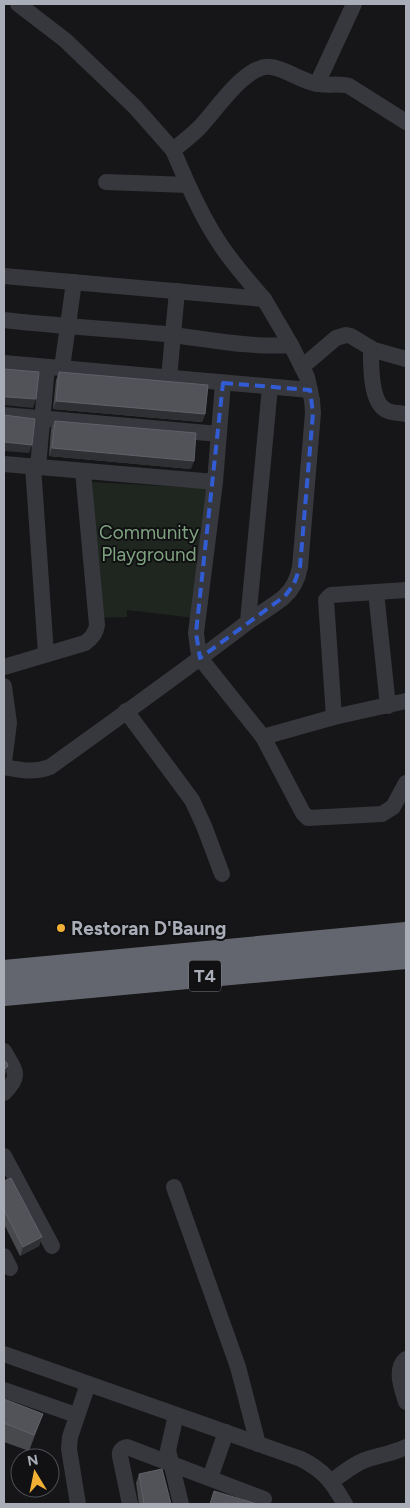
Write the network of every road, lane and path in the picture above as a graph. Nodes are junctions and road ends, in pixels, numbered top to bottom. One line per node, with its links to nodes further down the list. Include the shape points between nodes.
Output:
1 (18, 4): 5 (street, via 65,40 135,107)
2 (354, 4): 3 (street)
3 (316, 84): 4 (street, via 349,86); 5 (street, via 271,66 259,68)
4 (406, 122)
5 (173, 150): 7 (street)
6 (106, 182): 7 (street)
7 (188, 185): 11 (street, via 221,245)
8 (4, 276): 9 (street)
9 (74, 282): 10 (street); 13 (street)
10 (177, 291): 11 (street); 14 (street)
11 (264, 299): 15 (street)
12 (4, 320): 13 (street)
13 (68, 327): 14 (street); 20 (street)
14 (173, 335): 15 (street); 21 (street)
15 (291, 345): 19 (street)
16 (371, 349): 17 (street); 19 (street, via 351,336 340,336); 25 (street, via 373,385 379,403 386,410)
17 (406, 359)
18 (4, 363): 20 (street)
19 (302, 367): 24 (street)
20 (55, 368): 21 (street); 27 (street)
21 (170, 378): 22 (street)
22 (223, 383): 23 (street); 28 (street)
23 (270, 387): 24 (street); 35 (street)
24 (310, 390): 35 (street, via 313,413 298,575 285,596)
25 (406, 414)
26 (4, 415): 27 (street)
27 (42, 418): 28 (street); 30 (street)
28 (219, 434): 32 (street)
29 (4, 464): 30 (street)
30 (35, 466): 31 (street); 36 (street)
31 (83, 471): 32 (street); 36 (street, via 97,626 86,643)
32 (215, 482): 37 (street, via 196,633)
33 (406, 590): 34 (street)
34 (376, 592): 41 (street); 43 (street, via 331,596 325,603)
35 (248, 621): 37 (street)
36 (46, 654): 38 (street)
37 (200, 658): 42 (street); 45 (street)
38 (4, 667)
39 (4, 686): 44 (street)
40 (406, 701): 41 (street)
41 (388, 706): 43 (street)
42 (126, 711): 47 (street, via 50,767 30,772); 49 (street, via 192,800)
43 (334, 717): 45 (street)
44 (7, 723): 46 (street)
45 (264, 737): 48 (street, via 308,818 382,814 393,807)
46 (4, 762)
47 (4, 767)
48 (406, 783)
49 (222, 874)
50 (406, 934): 52 (highway, T4)
51 (406, 957): 53 (highway, T4)
52 (4, 972)
53 (4, 994)
54 (4, 1051): 55 (street, via 16,1075)
55 (9, 1088)
56 (5, 1164): 58 (street)
57 (174, 1186): 67 (street, via 238,1367)
58 (52, 1246)
59 (4, 1354): 61 (street)
60 (406, 1359): 63 (street, via 399,1374)
61 (88, 1384): 64 (street); 65 (street)
62 (4, 1390): 65 (street)
63 (406, 1402)
64 (176, 1414): 66 (street); 69 (street, via 168,1446)
65 (76, 1415): 73 (street, via 69,1449)
66 (226, 1432): 67 (street); 70 (street)
67 (258, 1444): 71 (street, via 316,1466)
68 (406, 1447): 71 (street, via 352,1466)
69 (171, 1463): 70 (street); 74 (street, via 123,1448 119,1452); 75 (street)
70 (210, 1478): 72 (street)
71 (331, 1482): 76 (street)
72 (264, 1499)
73 (78, 1504)
74 (130, 1504)
75 (181, 1504)
76 (345, 1504)

